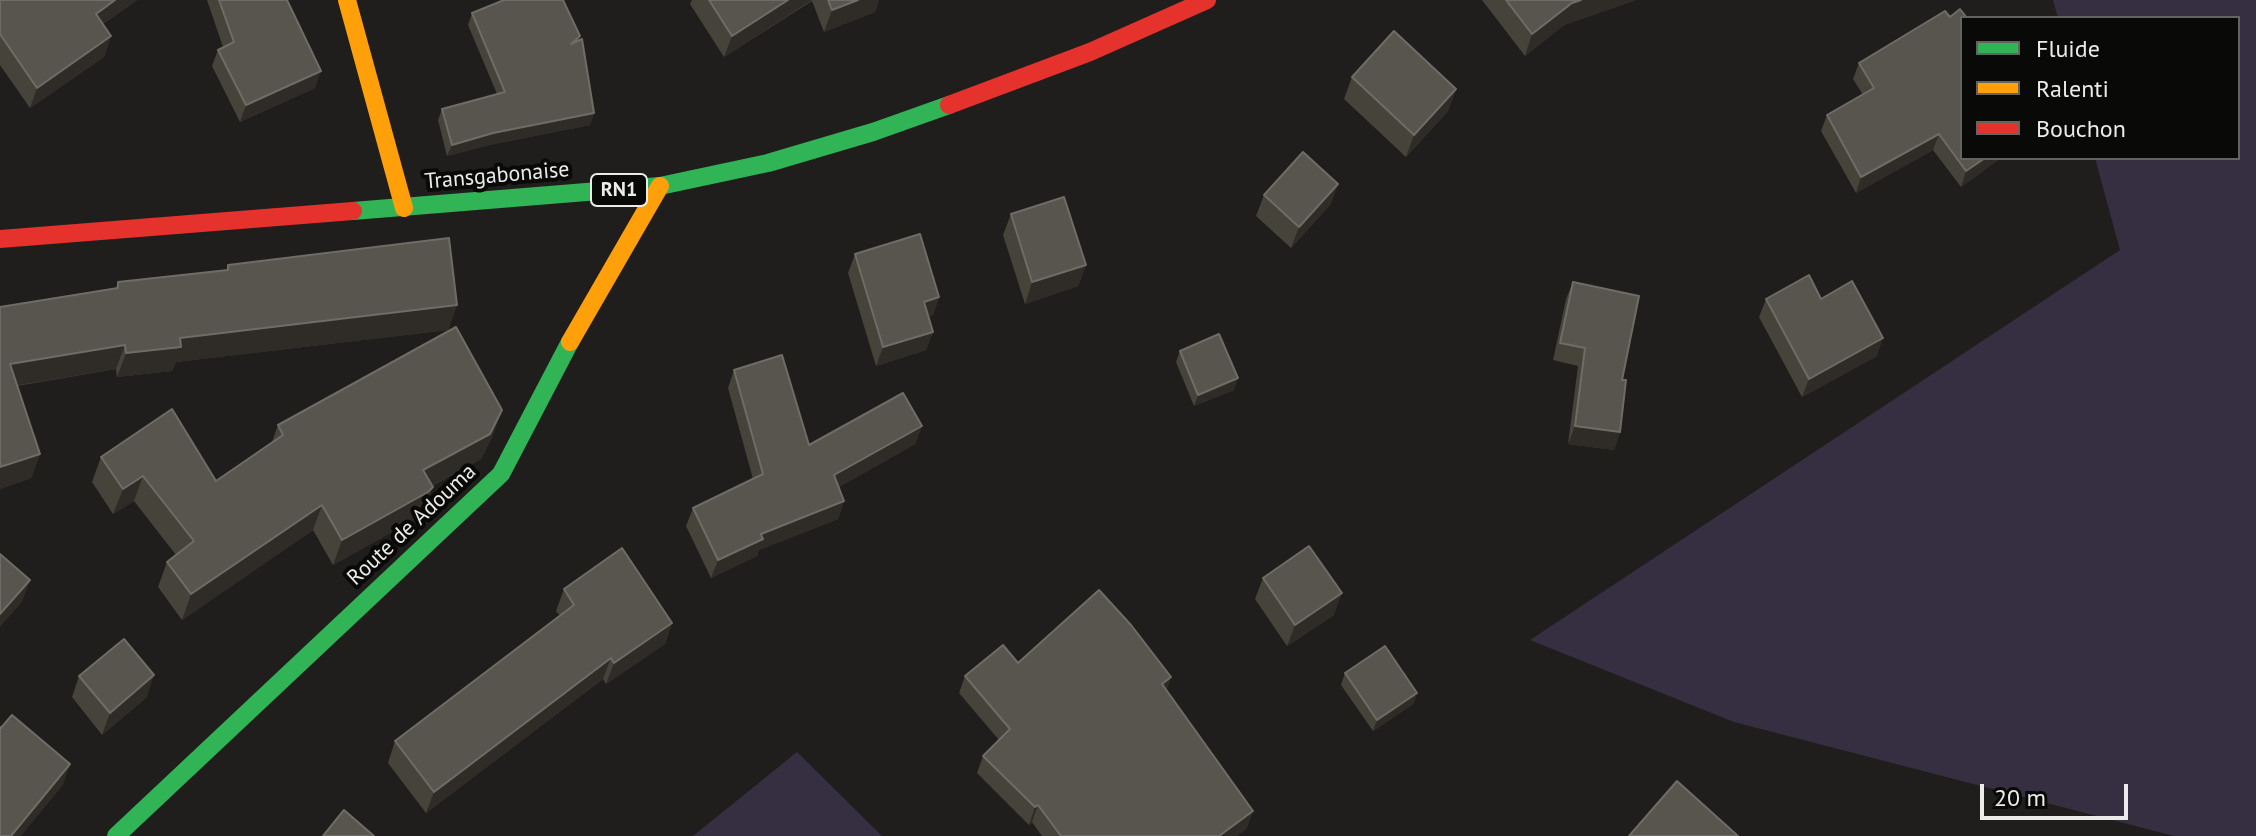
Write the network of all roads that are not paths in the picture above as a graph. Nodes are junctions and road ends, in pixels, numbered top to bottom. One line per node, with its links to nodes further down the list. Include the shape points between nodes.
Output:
1 (347, 0): 4 (main road)
2 (1207, 0): 3 (main road, Transgabonaise / RN1, via 1060,64 887,127 768,163)
3 (660, 186): 4 (main road, Transgabonaise / RN1); 6 (main road, Route de Adouma, via 501,474)
4 (404, 208): 5 (main road, Transgabonaise / RN1)
5 (0, 239)
6 (116, 836)

